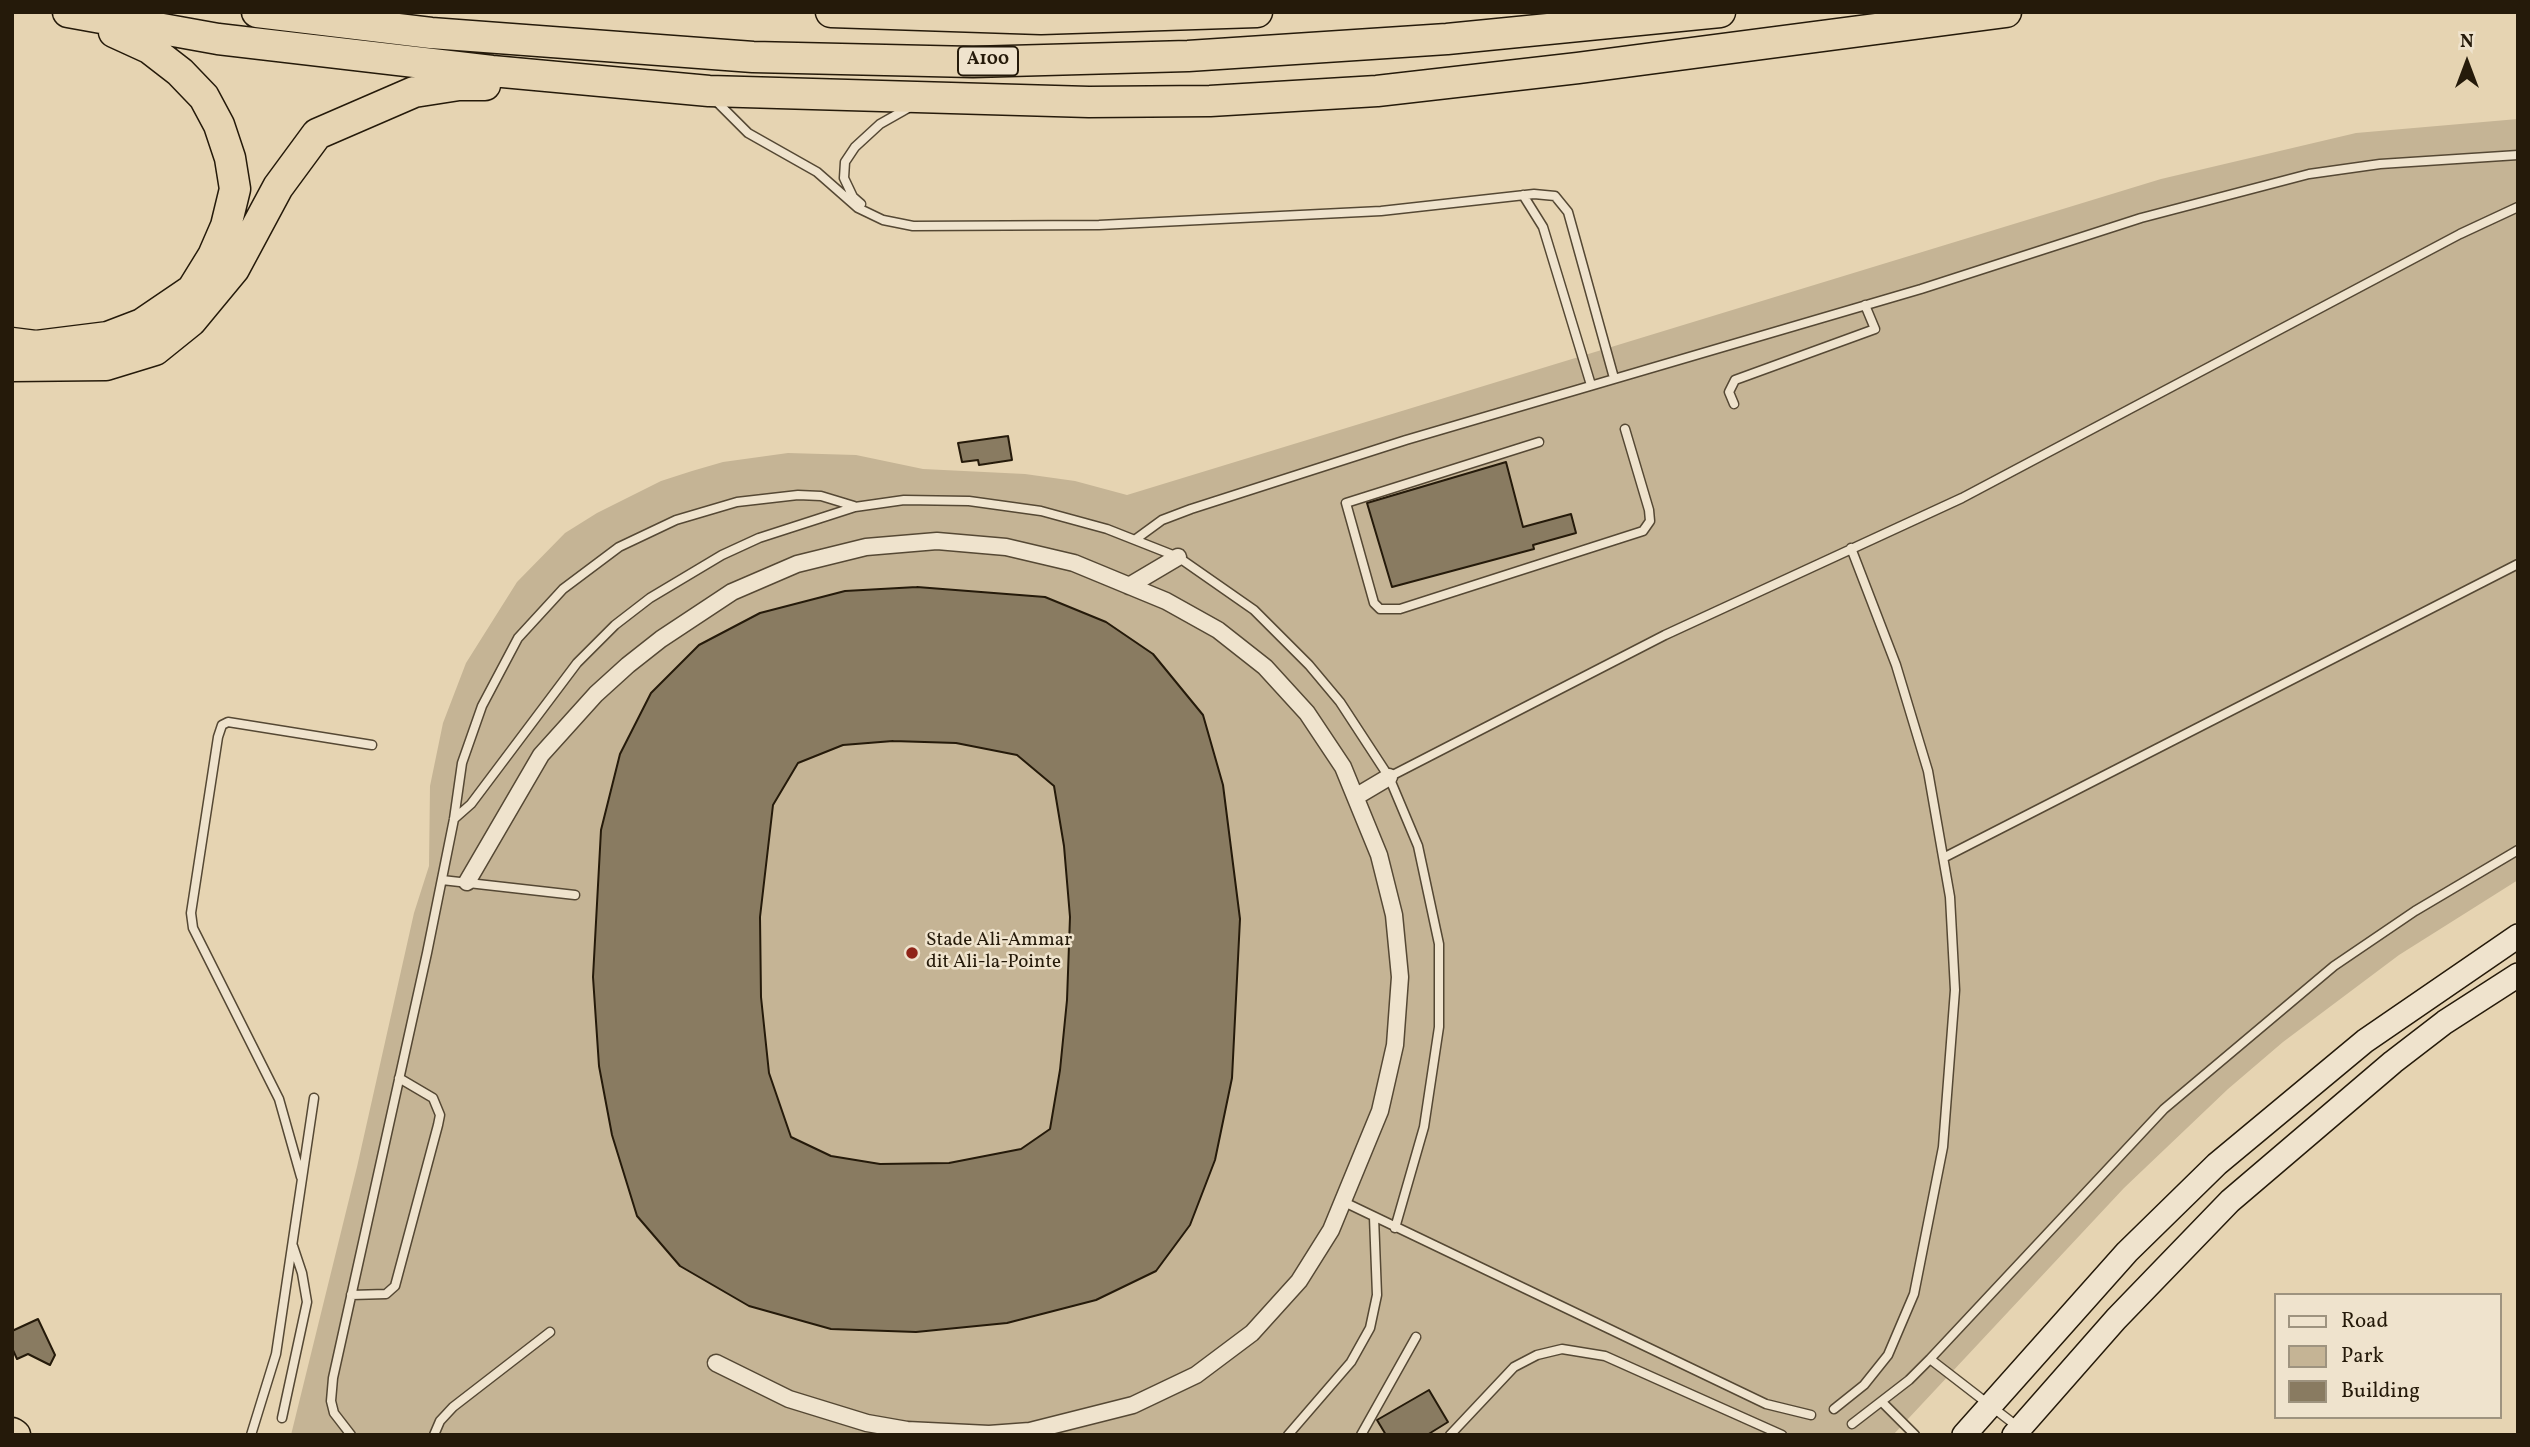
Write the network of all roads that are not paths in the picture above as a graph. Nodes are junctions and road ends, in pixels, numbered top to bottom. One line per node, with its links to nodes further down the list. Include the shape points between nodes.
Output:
1 (54, 12): 15 (highway, via 120,33 180,72 204,97 219,125 234,189 213,256 192,289 172,305 142,324 107,337 36,346)
2 (68, 12): 8 (highway, via 232,40)
3 (257, 12): 6 (highway, A100, via 431,33 739,56 973,62 1188,56 1447,39)
4 (831, 12): 5 (highway, A100, via 1041,19)
5 (1257, 12)
6 (1720, 12)
7 (2006, 12): 9 (highway, via 1377,91 1209,101)
8 (709, 91): 9 (highway); 13 (lane, via 748,134 801,162 858,208); 16 (highway, via 672,96 460,85 414,92 317,134 278,187 234,269 191,321 155,349 106,365)
9 (926, 98): 13 (lane, via 880,124 845,162 844,178 853,197)
10 (2518, 155): 14 (lane, via 2380,163 2309,174 2141,218)
11 (1522, 195): 13 (lane, via 1381,212 1112,224 913,226); 17 (lane, via 1545,193 1563,203); 18 (lane, via 1543,227)
12 (2518, 207): 24 (lane, via 1962,498)
13 (883, 220)
14 (1865, 305): 17 (lane); 19 (lane, via 1875,328 1735,380 1729,392)
15 (12, 343)
16 (12, 366)
17 (1614, 378): 18 (lane)
18 (1591, 386): 23 (lane, via 1191,509 1162,520)
19 (1734, 404)
20 (1625, 429): 21 (lane, via 1649,510 1650,521 1643,531 1400,609 1380,610 1374,603 1346,503)
21 (1539, 442)
22 (855, 507): 23 (lane, via 904,500 1003,505 1041,511); 31 (lane, via 722,555 615,625 577,663 471,804); 31 (lane, via 821,496 737,502 676,520 619,547 563,589 518,638 482,706 462,763)
23 (1136, 539): 25 (lane)
24 (1851, 548): 29 (lane, via 1665,635); 33 (lane, via 1916,727)
25 (1178, 557): 27 (street); 29 (lane, via 1226,588 1280,635 1340,702)
26 (2518, 564): 33 (lane)
27 (1129, 586): 30 (street, via 1218,630 1265,667 1307,713); 35 (street, via 1040,554 936,541 854,549 764,577 695,614 596,694 541,755)
28 (372, 746): 41 (lane, via 228,722 218,737 191,912 193,928 279,1099)
29 (1389, 776): 30 (street); 44 (lane, via 1427,878 1441,977 1439,1027 1424,1127)
30 (1357, 796): 42 (street, via 1394,915 1399,1011 1380,1111)
31 (454, 819): 34 (lane)
32 (2518, 850): 49 (lane, via 2334,966 2164,1109)
33 (1945, 857): 53 (lane, via 1954,936 1953,1043 1933,1209 1914,1294 1899,1335 1870,1377)
34 (442, 880): 35 (lane); 39 (lane)
35 (467, 882): 36 (lane)
36 (575, 895)
37 (2518, 936): 52 (main road, via 2365,1041 2217,1164 2127,1252)
38 (2518, 975): 57 (main road, via 2393,1062 2230,1201 2116,1319)
39 (399, 1078): 46 (lane); 46 (lane, via 433,1097 440,1115 438,1125 395,1286 386,1294)
40 (314, 1098): 41 (lane)
41 (301, 1177): 45 (lane)
42 (1344, 1202): 43 (lane); 50 (street, via 1299,1281 1252,1333 1196,1375 1133,1405 1030,1431 907,1430 815,1408)
43 (1374, 1217): 44 (lane); 61 (lane, via 1377,1295 1370,1328 1351,1362)
44 (1395, 1228): 54 (lane, via 1766,1404)
45 (292, 1243): 55 (lane, via 307,1302); 58 (lane, via 276,1354)
46 (351, 1295): 59 (lane, via 331,1390 334,1413)
47 (550, 1332): 60 (lane, via 453,1408)
48 (1416, 1337): 62 (lane)
49 (1930, 1359): 51 (lane); 52 (lane)
50 (716, 1363)
51 (1882, 1402): 56 (lane); 65 (lane)
52 (1990, 1406): 57 (lane); 66 (main road)
53 (1834, 1409)
54 (1811, 1415)
55 (282, 1418)
56 (1852, 1424)
57 (2017, 1432)
58 (251, 1435)
59 (351, 1435)
60 (434, 1435)
61 (1288, 1435)
62 (1361, 1435)
63 (1450, 1435): 64 (lane, via 1467,1413 1525,1360 1549,1351 1577,1349 1605,1356)
64 (1782, 1435)
65 (1915, 1435)
66 (1964, 1435)

